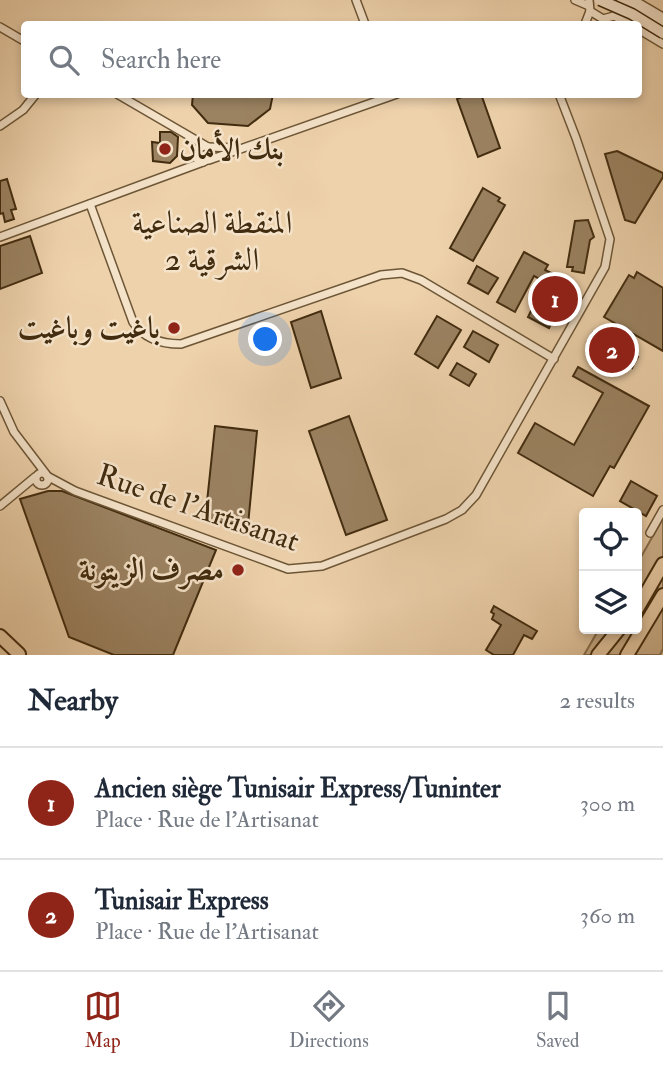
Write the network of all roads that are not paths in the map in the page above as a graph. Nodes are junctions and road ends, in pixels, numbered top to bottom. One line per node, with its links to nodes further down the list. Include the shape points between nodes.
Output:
1 (356, 0): 9 (street)
2 (575, 0): 6 (street)
3 (600, 0): 15 (street, bridge)
4 (621, 0): 7 (street, via 620,9); 12 (street)
5 (635, 0): 8 (street)
6 (589, 5): 7 (street, via 598,18)
7 (611, 17): 10 (street); 11 (street)
8 (663, 17)
9 (364, 21)
10 (601, 21)
11 (622, 21)
12 (663, 23)
13 (0, 27): 16 (street)
14 (642, 31): 17 (street)
15 (663, 33)
16 (21, 39)
17 (663, 44)
18 (33, 98): 22 (street)
19 (124, 98): 23 (street, via 190,137)
20 (385, 98): 24 (street)
21 (561, 98): 29 (street, Rue de l'Artisanat, via 610,239 600,279)
22 (0, 126)
23 (201, 149): 24 (street); 25 (street, via 197,159); 25 (street, via 212,155); 26 (street)
24 (246, 149): 25 (street)
25 (206, 161): 26 (street)
26 (181, 170): 27 (street)
27 (89, 204): 28 (street); 29 (street, via 133,322 142,334 158,342 181,344 381,275 402,273 421,279)
28 (0, 237)
29 (554, 359): 31 (street, Rue de l'Artisanat, via 476,495 462,510 321,566 299,570 274,565)
30 (0, 401): 31 (street)
31 (42, 479): 32 (street)
32 (2, 502)
33 (663, 510): 34 (street)
34 (650, 533)
35 (663, 565): 36 (highway)
36 (653, 582): 37 (highway); 39 (highway)
37 (642, 597)
38 (662, 597): 47 (highway); 48 (highway)
39 (642, 601)
40 (615, 634): 45 (highway)
41 (622, 634): 46 (highway)
42 (0, 636): 44 (highway)
43 (0, 646): 44 (highway)
44 (20, 654)
45 (598, 655)
46 (610, 655)
47 (626, 655)
48 (632, 655)

